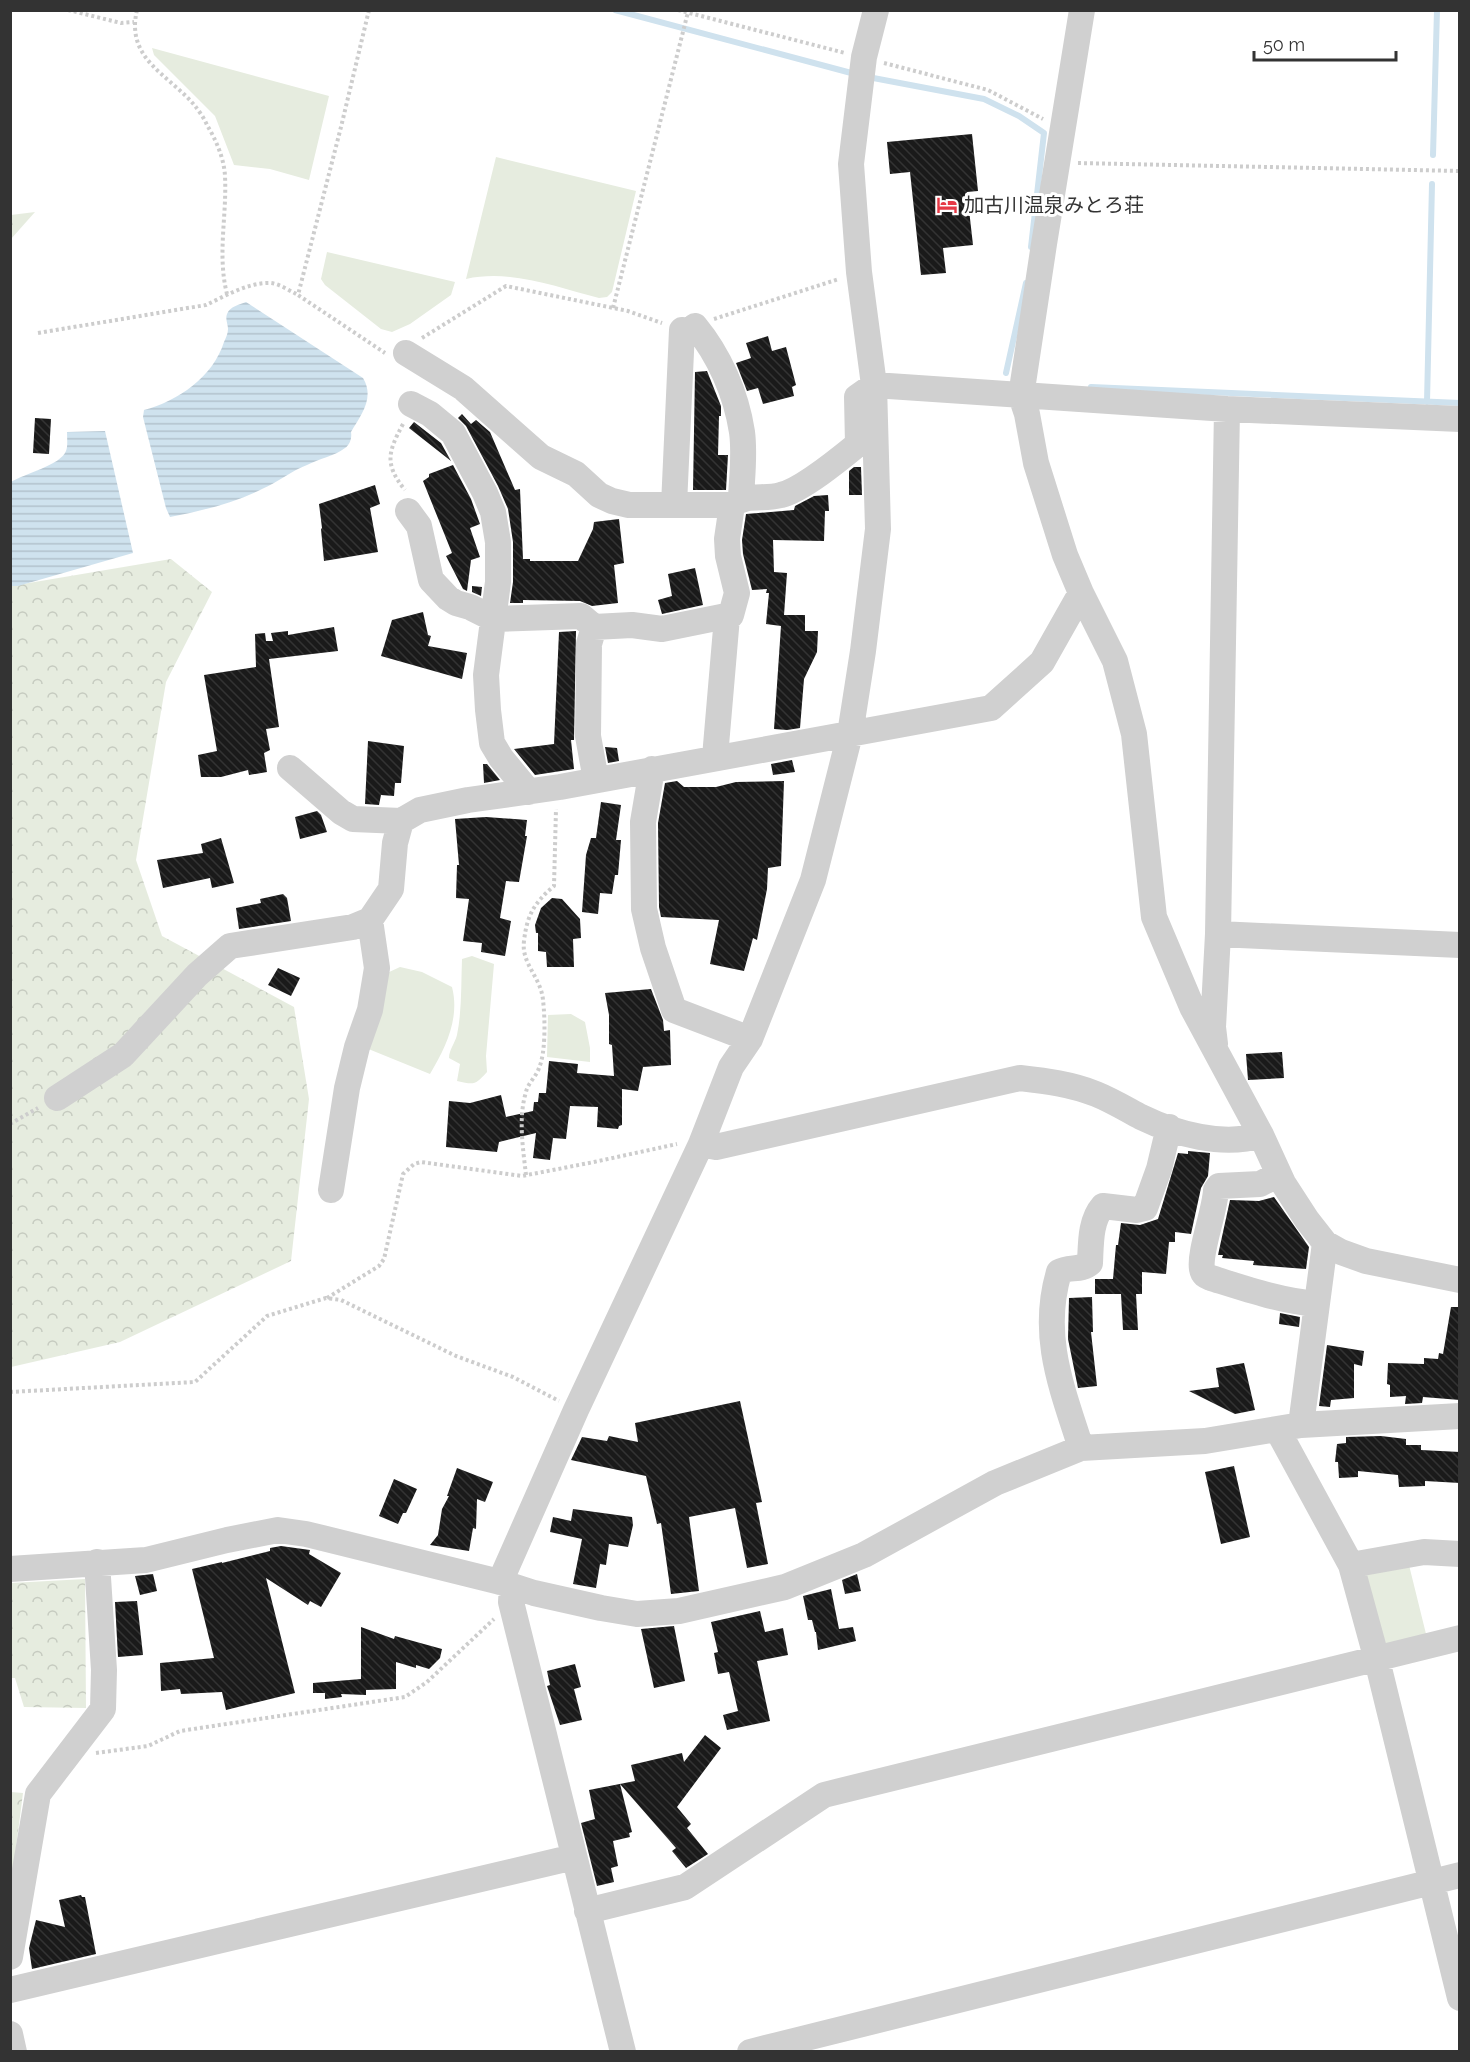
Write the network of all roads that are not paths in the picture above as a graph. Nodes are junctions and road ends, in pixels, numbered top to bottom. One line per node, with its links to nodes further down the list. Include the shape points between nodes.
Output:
1 (876, 10): 4 (street, via 864,57 851,164)
2 (1082, 10): 5 (street)
3 (406, 353): 10 (street, via 463,388 541,457 576,474 599,495 629,505)
4 (874, 385): 5 (street); 9 (street, via 857,397 858,444 791,492); 16 (street, via 878,529)
5 (1021, 396): 7 (street); 12 (street, via 1036,463)
6 (411, 404): 14 (street, via 453,433 493,512 498,542)
7 (1227, 409): 8 (street); 24 (street)
8 (1460, 419)
9 (736, 501): 10 (street); 10 (street, via 744,458 737,412 720,362 688,328); 13 (street, via 727,539 737,593)
10 (675, 505)
11 (408, 511): 14 (street, via 418,526 431,580 448,598)
12 (1081, 593): 16 (street, via 1042,662 991,708); 27 (street, via 1115,661 1134,734 1154,917 1192,1007)
13 (727, 617): 15 (street, via 663,629 632,625); 17 (street)
14 (494, 620): 15 (street, via 581,615); 21 (street, via 486,675 492,743)
15 (594, 627): 20 (street, via 589,644 588,736)
16 (850, 734): 17 (street); 26 (street, via 813,880)
17 (715, 757): 19 (street)
18 (290, 768): 22 (street, via 353,819)
19 (652, 769): 20 (street); 26 (street, via 643,822 644,909 674,1010)
20 (596, 780): 21 (street)
21 (529, 792): 22 (street, via 420,810)
22 (401, 821): 23 (street, via 391,889)
23 (370, 920): 28 (street, via 353,927 230,946 197,975 123,1055); 33 (street, via 377,968 370,1010 347,1088)
24 (1218, 934): 25 (street); 27 (street)
25 (1460, 945)
26 (750, 1039): 31 (street, via 731,1067)
27 (1215, 1048): 30 (street)
28 (57, 1098)
29 (1169, 1127): 30 (street, via 1219,1139 1245,1140); 31 (street, via 1097,1094 1058,1082 1020,1078 716,1147); 39 (street, via 1145,1208 1103,1206 1096,1214 1090,1263 1059,1272 1054,1286 1052,1351)
30 (1261, 1135): 32 (street)
31 (701, 1144): 44 (street, via 576,1410)
32 (1279, 1174): 34 (street); 36 (street, via 1260,1184 1219,1186 1202,1272 1255,1292)
33 (331, 1190)
34 (1325, 1243): 35 (street, via 1366,1261); 36 (street)
35 (1460, 1280)
36 (1317, 1304): 38 (street)
37 (1460, 1416): 38 (street)
38 (1289, 1427): 39 (street, via 1205,1441); 42 (street)
39 (1081, 1448): 44 (street, via 995,1483 864,1555 785,1587 679,1611 637,1614)
40 (1460, 1554): 42 (street, via 1424,1552)
41 (97, 1562): 43 (street); 44 (street, via 146,1560 278,1530 306,1534); 51 (street, via 103,1709 38,1794)
42 (1351, 1565): 46 (street)
43 (10, 1569)
44 (508, 1590): 47 (street)
45 (1460, 1638): 46 (street)
46 (1377, 1660): 49 (street); 50 (street, via 824,1795 685,1887)
47 (574, 1857): 50 (street); 52 (street)
48 (1460, 1875): 49 (street)
49 (1432, 1882): 53 (street); 57 (street)
50 (587, 1911): 56 (street)
51 (10, 1957)
52 (10, 1990)
53 (1460, 1998)
54 (10, 2034): 55 (street)
55 (14, 2052)
56 (623, 2052)
57 (750, 2052)

